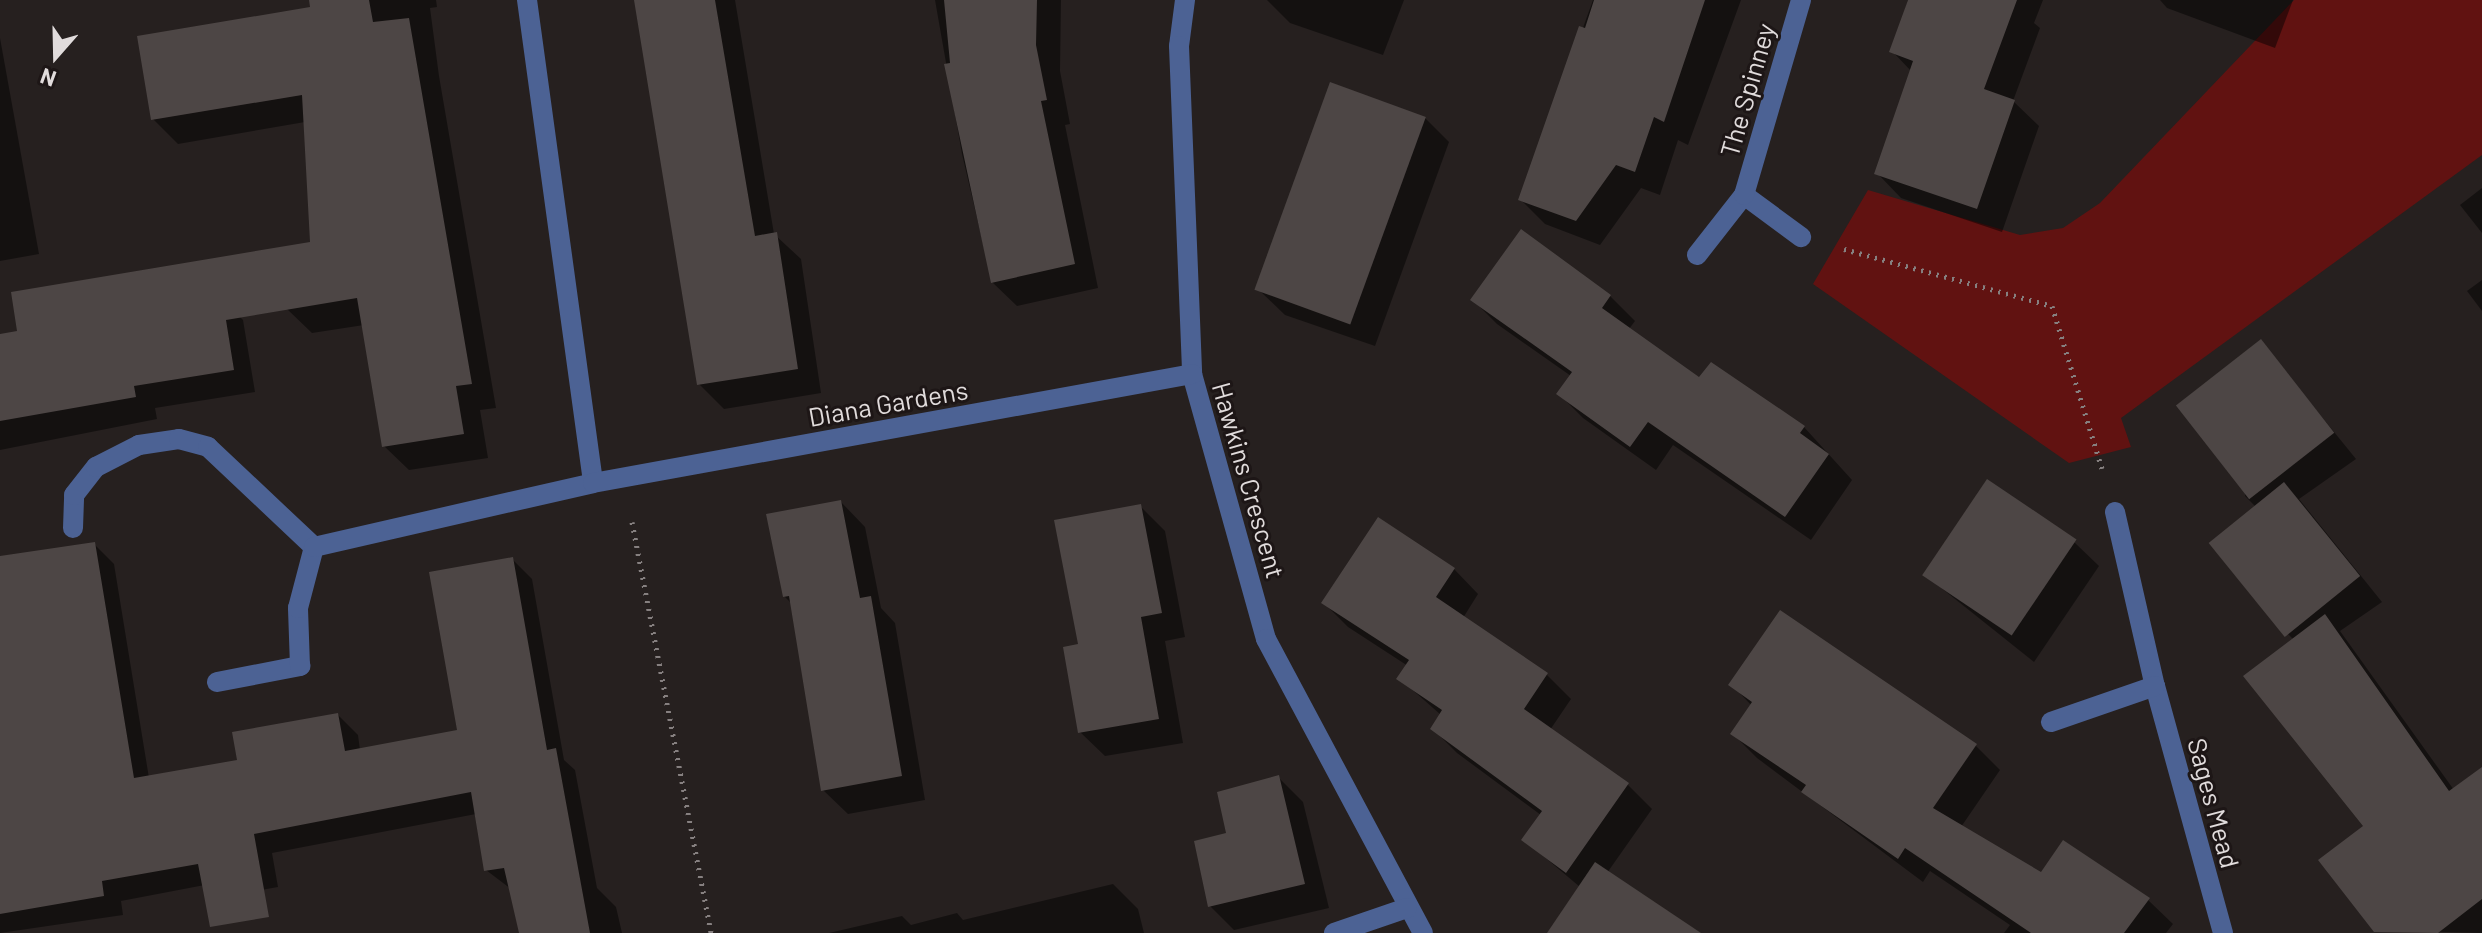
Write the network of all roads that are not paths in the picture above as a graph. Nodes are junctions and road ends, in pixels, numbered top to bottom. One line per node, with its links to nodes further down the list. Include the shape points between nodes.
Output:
1 (527, 0): 8 (street)
2 (1185, 0): 7 (street, Hawkins Crescent, via 1179,46)
3 (1801, 0): 4 (street, The Spinney)
4 (1744, 195): 5 (street, The Spinney); 6 (street, The Spinney)
5 (1801, 237)
6 (1697, 255)
7 (1192, 374): 8 (street, Diana Gardens); 15 (street, Hawkins Crescent, via 1266,639)
8 (593, 483): 11 (street, Diana Gardens)
9 (2115, 512): 13 (street, Sages Mead)
10 (73, 528): 11 (street, via 74,495 96,467 139,445 179,439 208,447)
11 (314, 547): 12 (street, via 298,608 300,666)
12 (217, 682)
13 (2155, 686): 14 (street); 18 (street, Sages Mead)
14 (2051, 722)
15 (1407, 908): 16 (street); 17 (street, Hawkins Crescent)
16 (1334, 933)
17 (1423, 933)
18 (2223, 933)

